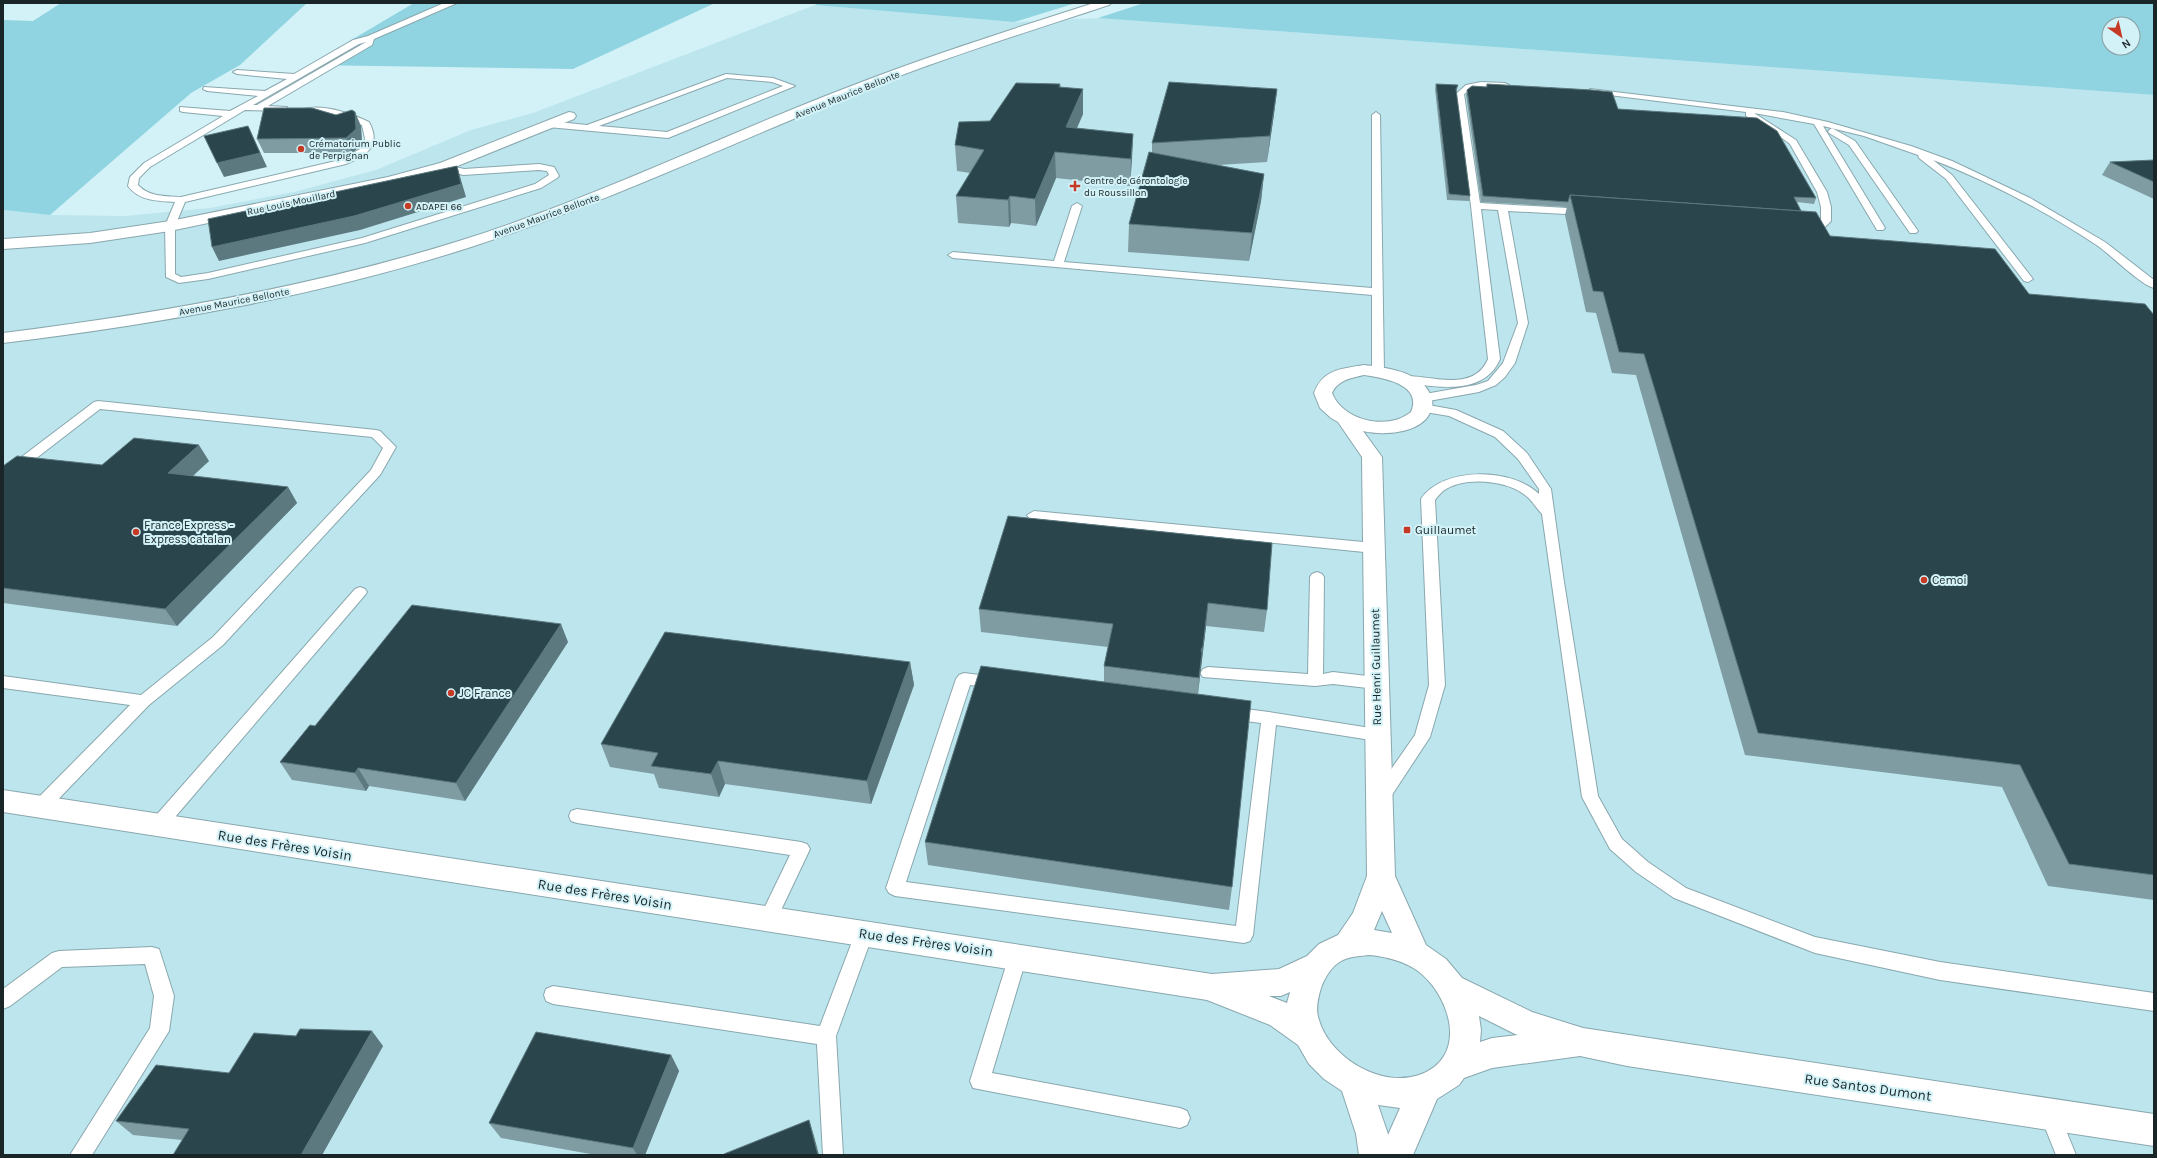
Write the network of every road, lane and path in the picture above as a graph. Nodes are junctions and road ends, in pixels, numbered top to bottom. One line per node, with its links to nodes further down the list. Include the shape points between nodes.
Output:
1 (430, 3): 4 (lane)
2 (453, 3): 6 (lane, via 431,8 399,26)
3 (1105, 3): 43 (street, Avenue Maurice Bellonte, via 940,57 838,96 583,203 465,244 362,274 228,304)
4 (418, 7)
5 (399, 17): 6 (lane, via 386,25)
6 (386, 29): 7 (lane)
7 (371, 38): 9 (lane, via 356,42); 10 (lane, via 369,43)
8 (237, 72): 9 (lane)
9 (296, 77): 10 (lane); 14 (lane)
10 (309, 78): 15 (lane)
11 (1518, 86): 30 (lane, via 1473,85 1465,88 1460,94)
12 (206, 89): 14 (lane)
13 (1584, 90): 19 (lane)
14 (266, 94): 15 (lane); 16 (lane)
15 (281, 95): 17 (lane)
16 (243, 107): 17 (lane); 20 (lane)
17 (258, 108): 28 (lane, via 328,112 354,118 366,124 370,144 360,155 343,162)
18 (182, 109): 20 (lane)
19 (1740, 110): 23 (lane); 34 (lane, via 1761,120 1793,142 1822,192 1826,221 1821,226)
20 (233, 114): 28 (lane, via 148,165 135,177 132,186 139,193 150,197)
21 (1376, 115): 42 (lane)
22 (568, 116): 24 (street, Rue Louis Mouillard)
23 (1818, 123): 26 (lane); 35 (lane); 36 (lane, via 1852,143)
24 (548, 124): 25 (lane); 27 (street, Rue Louis Mouillard)
25 (589, 127): 25 (lane, via 668,135 791,86 773,80 726,76)
26 (1912, 148): 40 (lane, via 1949,177); 41 (lane, via 1956,164 2042,208 2102,245)
27 (445, 166): 33 (street, Rue Louis Mouillard, via 389,181); 33 (lane, via 463,172 539,167 550,169 554,176 538,186 365,240 208,276 179,280 170,275)
28 (181, 200): 33 (lane)
29 (1077, 206): 39 (lane)
30 (1476, 206): 31 (lane); 45 (lane, via 1493,367 1471,381 1450,383)
31 (1502, 206): 32 (lane); 46 (lane, via 1523,323 1514,351 1501,375 1492,383)
32 (1594, 212)
33 (170, 226): 37 (street, Rue Louis Mouillard, via 90,238)
34 (1792, 228)
35 (1880, 228)
36 (1913, 231)
37 (3, 244)
38 (953, 255): 39 (lane)
39 (1058, 264): 42 (lane)
40 (2028, 279)
41 (2154, 285)
42 (1378, 292): 44 (lane)
43 (3, 338)
44 (1378, 371): 45 (street); 47 (street, via 1364,370 1344,374 1329,381 1324,388 1323,397 1327,405)
45 (1405, 380): 46 (street, via 1419,392)
46 (1423, 403): 48 (street, via 1418,416); 52 (lane, via 1478,423 1513,445 1529,463 1545,489)
47 (1346, 420): 48 (street, via 1372,427); 49 (street)
48 (1398, 426): 49 (street)
49 (1372, 457): 53 (street, Rue Henri Guillaumet)
50 (3, 478): 60 (lane, via 98,405 376,434 390,447 376,472 218,641)
51 (1034, 515): 53 (lane)
52 (1550, 516): 64 (lane, via 1530,492 1509,484 1483,479 1457,480 1439,489 1428,499 1437,685 1422,737); 79 (lane, via 1557,582 1590,796 1616,844 1642,867 1680,893 1815,945 1940,970)
53 (1374, 548): 59 (street, Rue Henri Guillaumet)
54 (1316, 577): 57 (lane)
55 (360, 592): 67 (lane)
56 (1208, 673): 57 (lane)
57 (1315, 680): 59 (lane, via 1333,678)
58 (3, 682): 60 (lane)
59 (1376, 683): 62 (street, Rue Henri Guillaumet)
60 (144, 701): 65 (lane)
61 (1269, 718): 61 (lane, via 964,679 895,888 1244,935); 62 (lane)
62 (1377, 735): 64 (street, Rue Henri Guillaumet)
63 (3, 801): 65 (street, Rue des Frères Voisin)
64 (1379, 801): 68 (street, Rue Henri Guillaumet)
65 (40, 807): 67 (street, Rue des Frères Voisin)
66 (577, 816): 69 (lane, via 801,849)
67 (158, 825): 69 (street, Rue des Frères Voisin)
68 (1380, 876): 71 (street, Rue Henri Guillaumet, via 1365,919); 72 (street, Rue Henri Guillaumet)
69 (768, 919): 70 (street, Rue des Frères Voisin)
70 (864, 934): 73 (street, Rue des Frères Voisin); 81 (lane)
71 (1348, 945): 72 (street, via 1370,942 1393,945); 74 (street, via 1330,953)
72 (1415, 953): 76 (street, via 1436,968)
73 (1018, 956): 75 (street, Rue des Frères Voisin); 87 (lane, via 980,1081)
74 (1315, 966): 75 (street, Rue des Frères Voisin, via 1281,982); 80 (street, via 1305,986 1302,1010)
75 (1208, 986): 80 (street, Rue des Frères Voisin, via 1281,1015)
76 (1453, 988): 82 (street, Rue Santos Dumont, via 1526,1024); 83 (street, via 1462,1007 1466,1027 1464,1047)
77 (553, 995): 81 (lane)
78 (3, 1000): 89 (lane, via 59,959 152,955 164,996 159,1031)
79 (2154, 1002)
80 (1308, 1035): 84 (street, via 1319,1053 1336,1070)
81 (826, 1036): 90 (lane)
82 (1583, 1043): 83 (street, Rue Santos Dumont, via 1492,1053); 86 (street, Rue Santos Dumont)
83 (1457, 1065): 85 (street, via 1443,1079)
84 (1355, 1083): 85 (street, via 1378,1091 1403,1093); 91 (street, via 1372,1134)
85 (1425, 1089): 92 (street)
86 (2050, 1114): 88 (street, Rue Santos Dumont); 93 (lane)
87 (1180, 1118)
88 (2154, 1130)
89 (80, 1155)
90 (834, 1155)
91 (1375, 1155)
92 (1396, 1155)
93 (2066, 1155)

